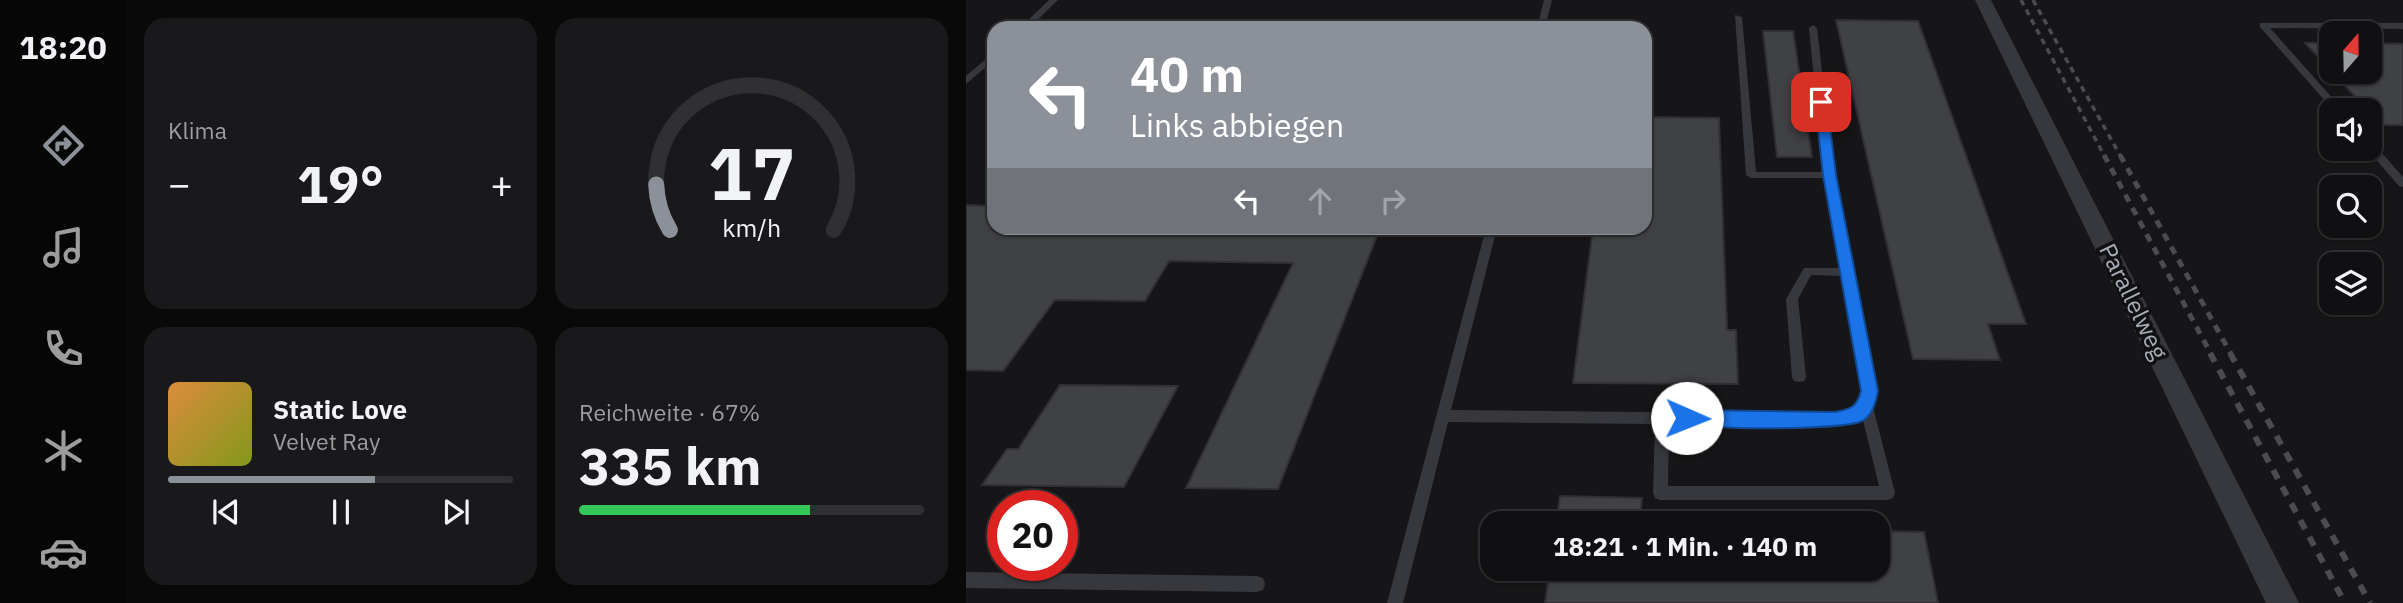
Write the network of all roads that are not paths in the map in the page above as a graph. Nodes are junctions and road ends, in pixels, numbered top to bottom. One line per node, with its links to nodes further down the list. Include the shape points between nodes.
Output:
1 (1054, 0): 5 (lane)
2 (1548, 0): 6 (lane)
3 (1983, 0): 24 (street, Parallelweg)
4 (1738, 17): 13 (lane, via 1751,175)
5 (1032, 21)
6 (1543, 21)
7 (2403, 26): 11 (lane, via 2263,25)
8 (1813, 28): 13 (lane)
9 (987, 62): 10 (lane)
10 (966, 81)
11 (2327, 98)
12 (2382, 160): 14 (lane)
13 (1829, 175): 16 (lane)
14 (2403, 184)
15 (1489, 235): 19 (lane)
16 (1848, 272): 17 (lane, via 1808,271 1791,299); 18 (lane, via 1870,391)
17 (1799, 377)
18 (1866, 405): 20 (lane, via 1858,415 1835,420); 20 (lane, via 1888,493 1660,492)
19 (1444, 415): 20 (lane); 23 (lane)
20 (1662, 417)
21 (966, 580): 22 (lane)
22 (1257, 584)
23 (1395, 603)
24 (2283, 603)

